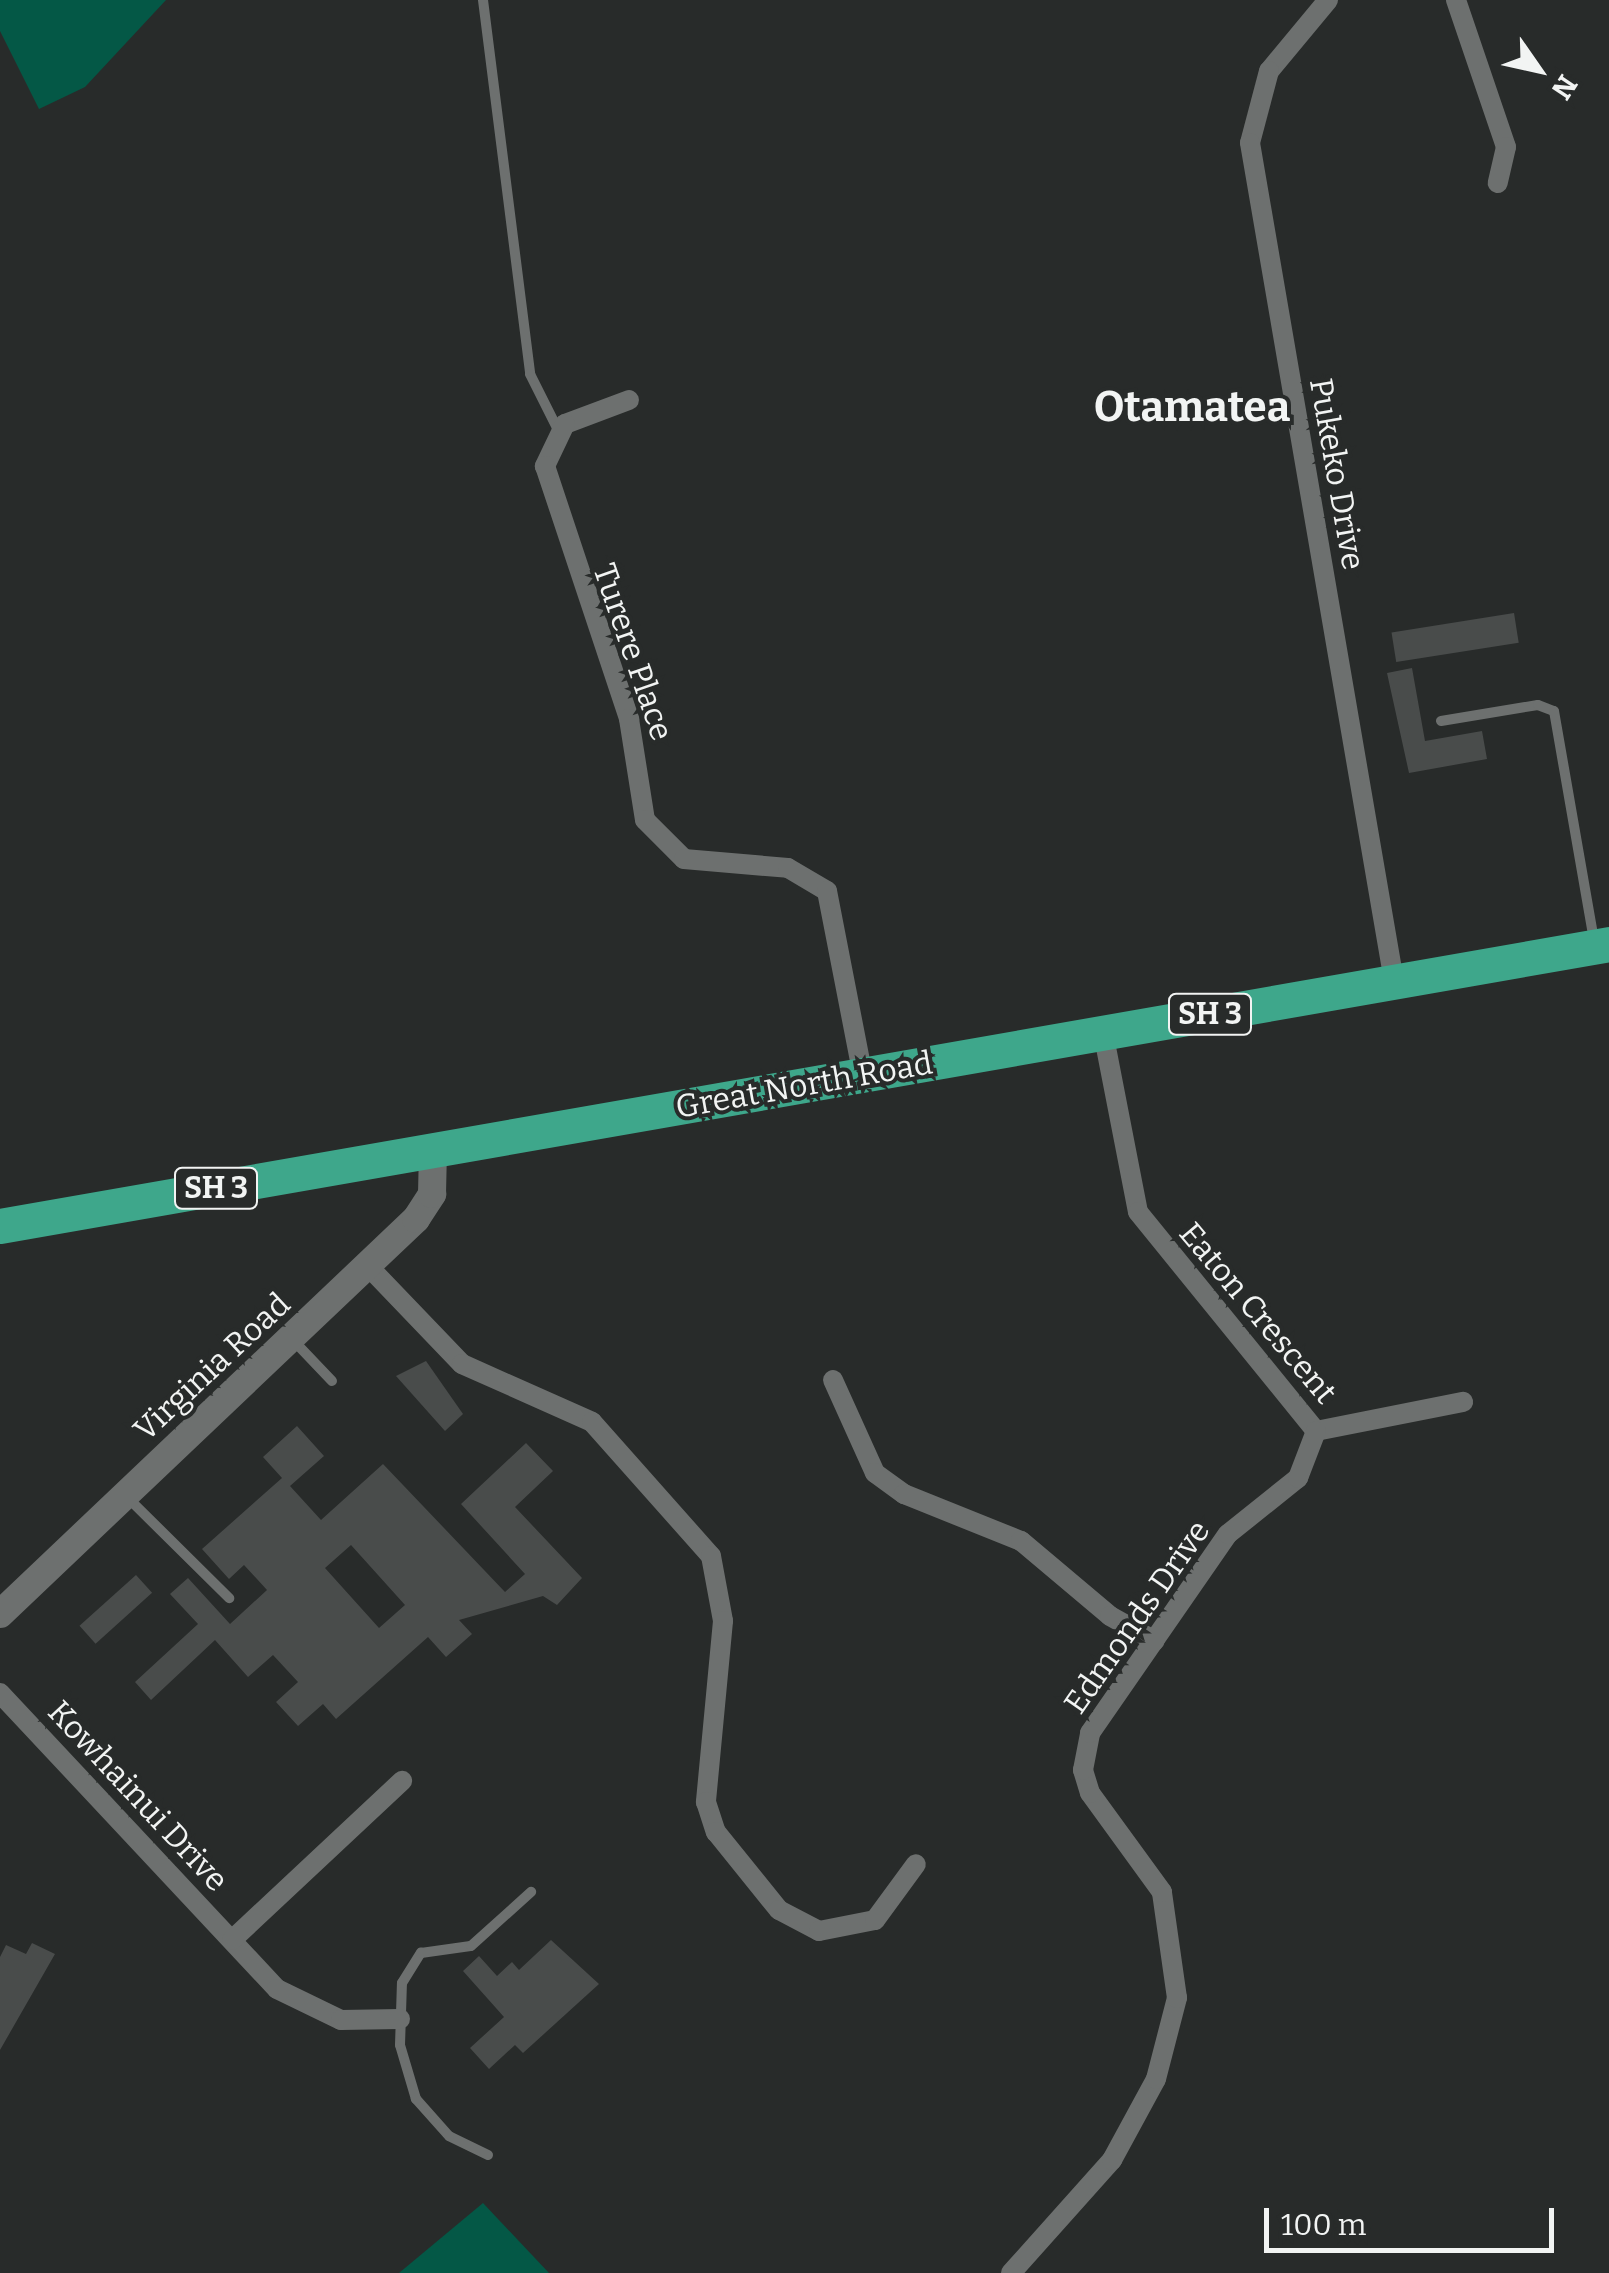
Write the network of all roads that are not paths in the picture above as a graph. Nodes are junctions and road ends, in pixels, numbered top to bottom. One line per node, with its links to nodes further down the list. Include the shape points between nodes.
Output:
1 (483, 0): 6 (lane, via 530,374)
2 (1328, 0): 9 (street, Pukeko Drive, via 1269,70 1250,143)
3 (1456, 0): 4 (street, via 1506,146)
4 (1498, 183)
5 (629, 400): 6 (street)
6 (558, 430): 11 (street, Turere Place, via 547,484 630,719 645,820 684,859 788,868 827,891)
7 (1441, 721): 8 (lane, via 1538,705 1554,711)
8 (1602, 945): 9 (highway, Great North Road / SH 3)
9 (1394, 981): 10 (highway, Great North Road / SH 3)
10 (1102, 1032): 11 (highway, Great North Road / SH 3); 19 (street, Eaton Crescent, via 1138,1212)
11 (863, 1076): 12 (highway, Great North Road / SH 3)
12 (433, 1151): 13 (highway, Great North Road / SH 3); 14 (street, Virginia Road, via 432,1194)
13 (0, 1226)
14 (370, 1266): 15 (street, Virginia Road); 26 (street, via 462,1364 592,1422 712,1556 723,1621 706,1802 716,1832 779,1910 819,1931 875,1920)
15 (292, 1339): 17 (lane); 20 (street, Virginia Road)
16 (833, 1380): 23 (street, via 876,1473 904,1494 1021,1542 1110,1616)
17 (332, 1381)
18 (1463, 1402): 19 (street, Eaton Crescent)
19 (1316, 1431): 23 (street, Edmonds Drive, via 1298,1478 1228,1534)
20 (126, 1496): 21 (lane); 22 (street, Virginia Road)
21 (229, 1598)
22 (0, 1614)
23 (1156, 1641): 31 (street, Edmonds Drive, via 1090,1733 1083,1770 1162,1892 1177,1960 1170,2039 1112,2160)
24 (0, 1693): 28 (street, Kowhainui Drive)
25 (402, 1780): 28 (street, Kowhainui Drive)
26 (916, 1864)
27 (532, 1892): 29 (lane, via 472,1946 421,1953 402,1984)
28 (232, 1940): 29 (street, Kowhainui Drive, via 314,2013)
29 (400, 2019): 30 (lane, via 416,2099 449,2136)
30 (488, 2155)
31 (1011, 2273)

